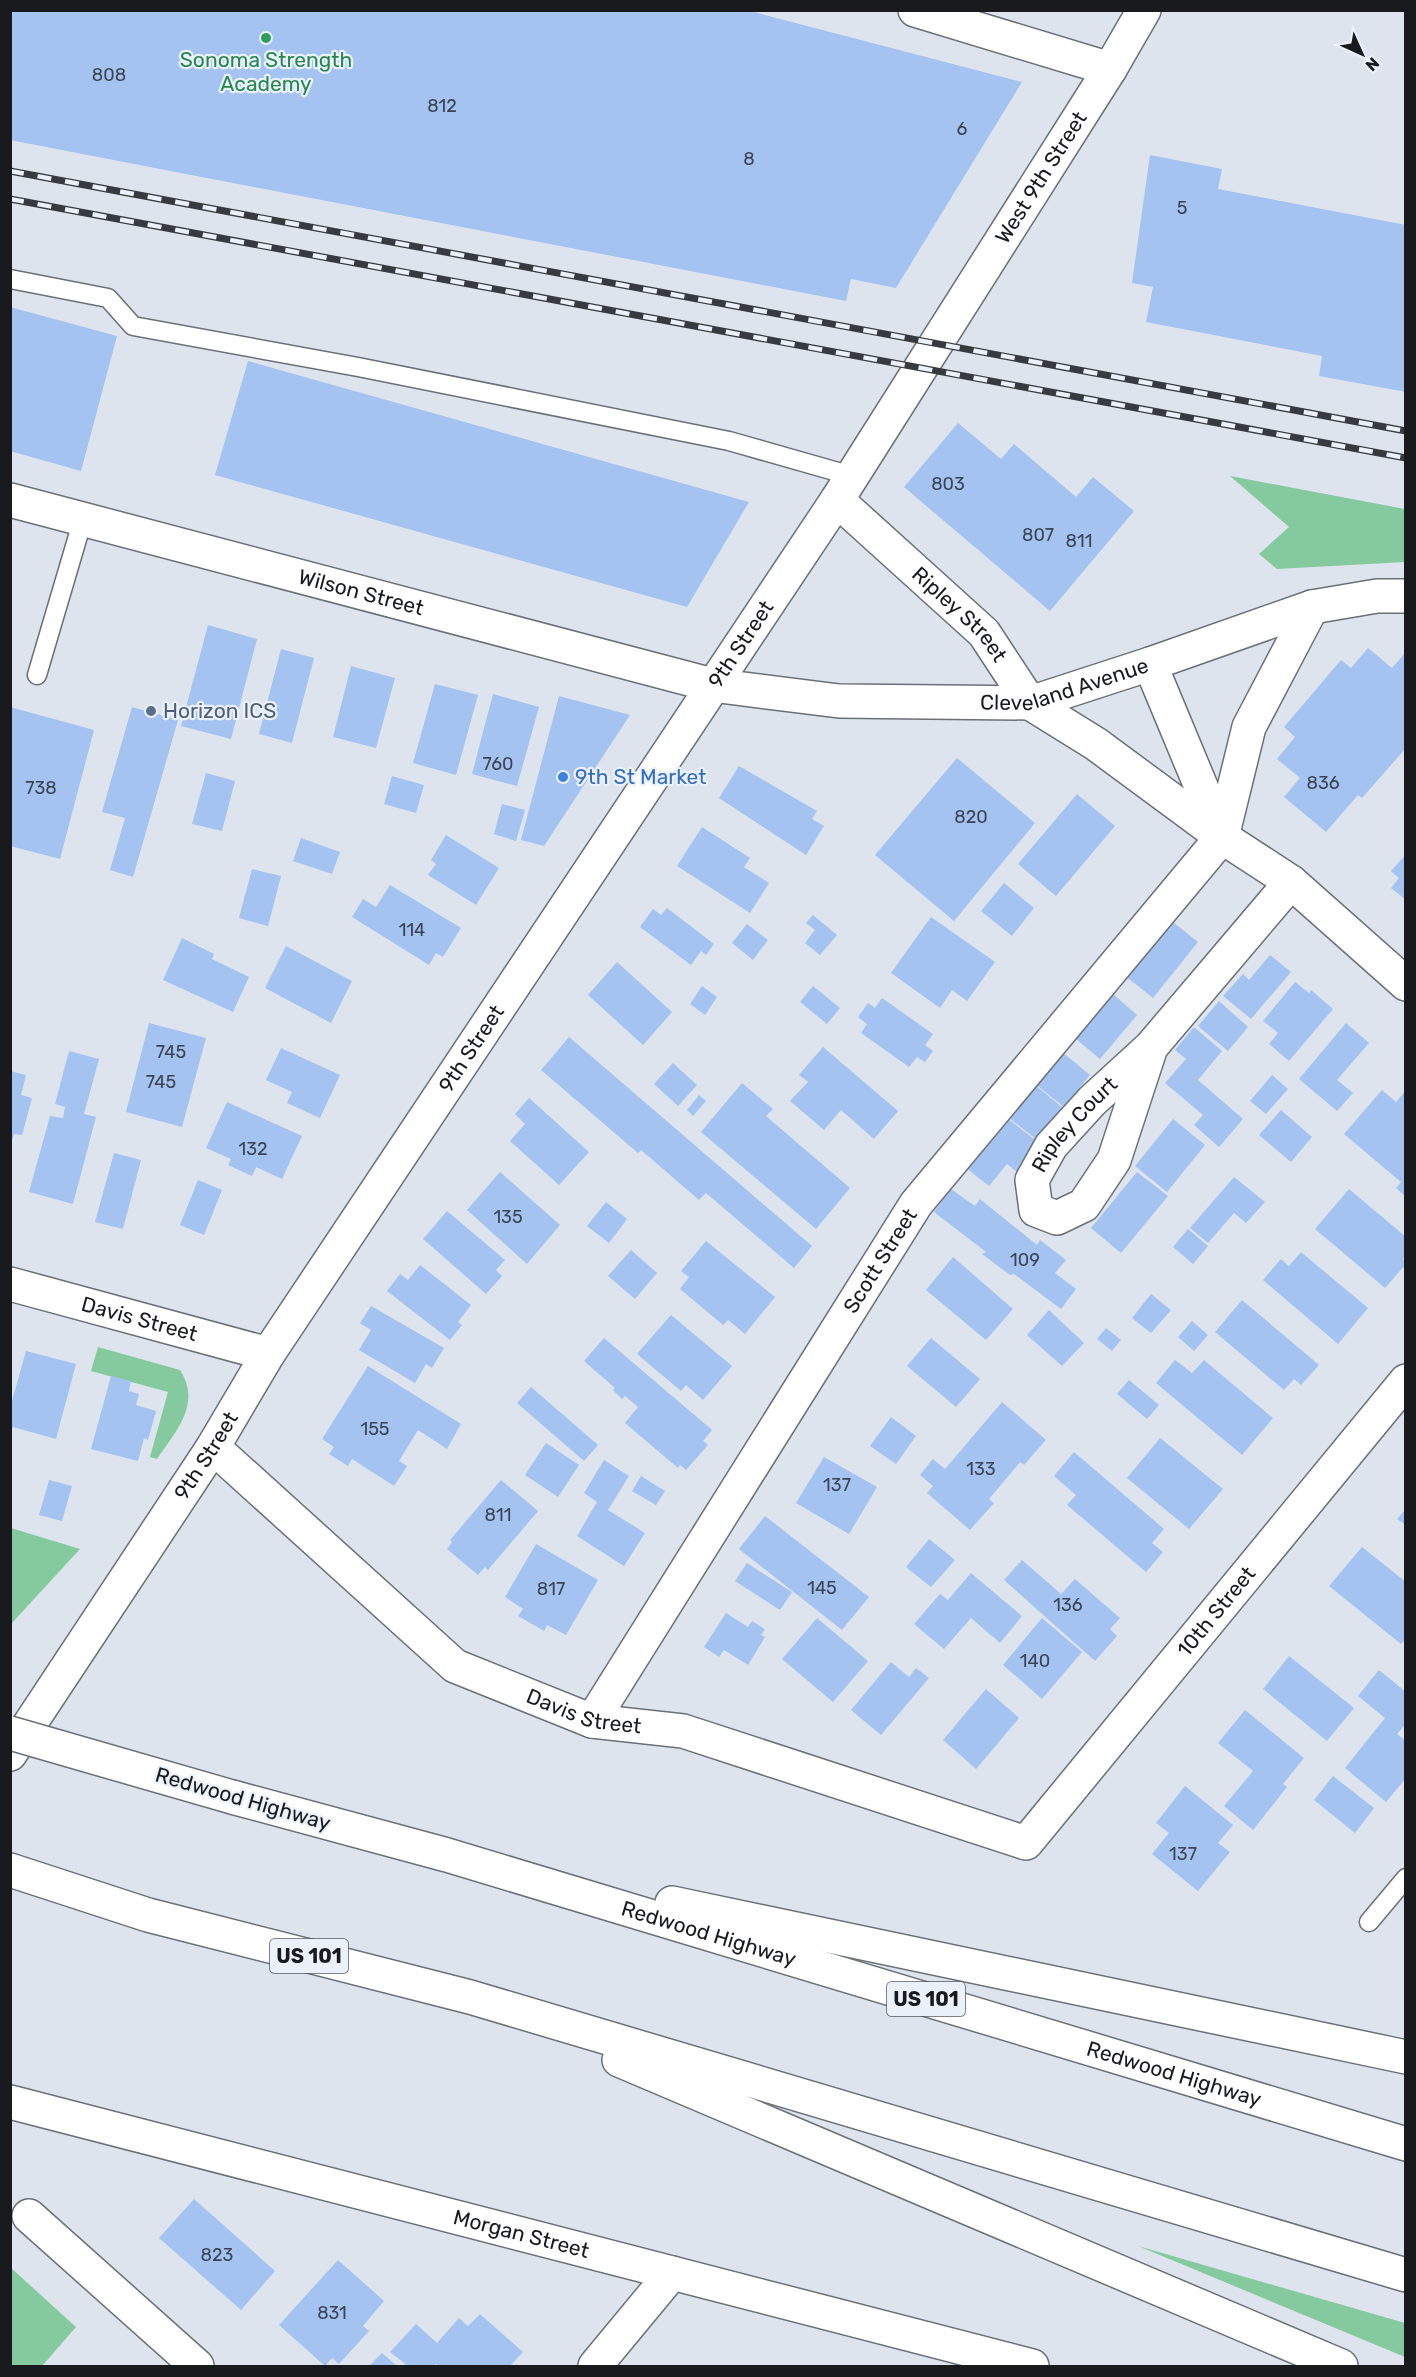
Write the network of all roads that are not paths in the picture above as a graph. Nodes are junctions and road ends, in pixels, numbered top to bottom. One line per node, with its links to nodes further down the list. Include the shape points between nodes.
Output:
1 (915, 10): 3 (main road)
2 (1144, 10): 3 (main road, West 9th Street)
3 (1110, 69): 5 (main road, West 9th Street)
4 (10, 279): 6 (lane, via 108,298 133,326 729,441)
5 (935, 344): 6 (main road, 9th Street)
6 (844, 488): 13 (main road, 9th Street); 14 (main road, Ripley Street, via 984,633)
7 (10, 500): 8 (main road, Wilson Street)
8 (83, 519): 12 (lane); 13 (main road, Wilson Street)
9 (1406, 596): 10 (main road, Cleveland Avenue, via 1377,596)
10 (1312, 607): 11 (main road, Cleveland Avenue); 15 (main road, via 1248,727)
11 (1150, 664): 14 (main road, Cleveland Avenue); 15 (main road)
12 (37, 675)
13 (712, 685): 14 (main road, Cleveland Avenue, via 839,701); 20 (main road, 9th Street)
14 (1030, 704): 15 (main road, Ripley Street, via 1096,744)
15 (1222, 837): 16 (main road, Ripley Street); 23 (main road, Scott Street, via 916,1204)
16 (1291, 882): 17 (main road, Ripley Street); 18 (main road, Ripley Court)
17 (1406, 984)
18 (1151, 1047): 18 (main road, Ripley Court, via 1114,1160 1083,1205 1058,1218 1036,1210 1032,1180 1051,1146 1092,1101)
19 (10, 1284): 20 (main road, Davis Street)
20 (268, 1354): 22 (main road, 9th Street)
21 (1406, 1381): 26 (main road, 10th Street)
22 (213, 1447): 23 (main road, Davis Street, via 455,1666); 25 (main road, 9th Street)
23 (592, 1721): 26 (main road, Davis Street, via 683,1731)
24 (10, 1733): 27 (main road, Redwood Highway / US 101, bridge)
25 (10, 1754)
26 (1026, 1843)
27 (447, 1855): 32 (main road); 34 (main road, Redwood Highway / US 101)
28 (10, 1870): 31 (main road, US 101, via 148,1915)
29 (1406, 1878): 30 (lane)
30 (1370, 1922)
31 (471, 1997): 37 (main road, US 101); 41 (main road)
32 (1406, 2057)
33 (10, 2102): 36 (main road, Morgan Street)
34 (1406, 2144)
35 (28, 2216): 38 (main road)
36 (672, 2273): 39 (main road); 40 (main road, Morgan Street)
37 (1406, 2275)
38 (196, 2367)
39 (595, 2367)
40 (1032, 2367)
41 (1341, 2367)

